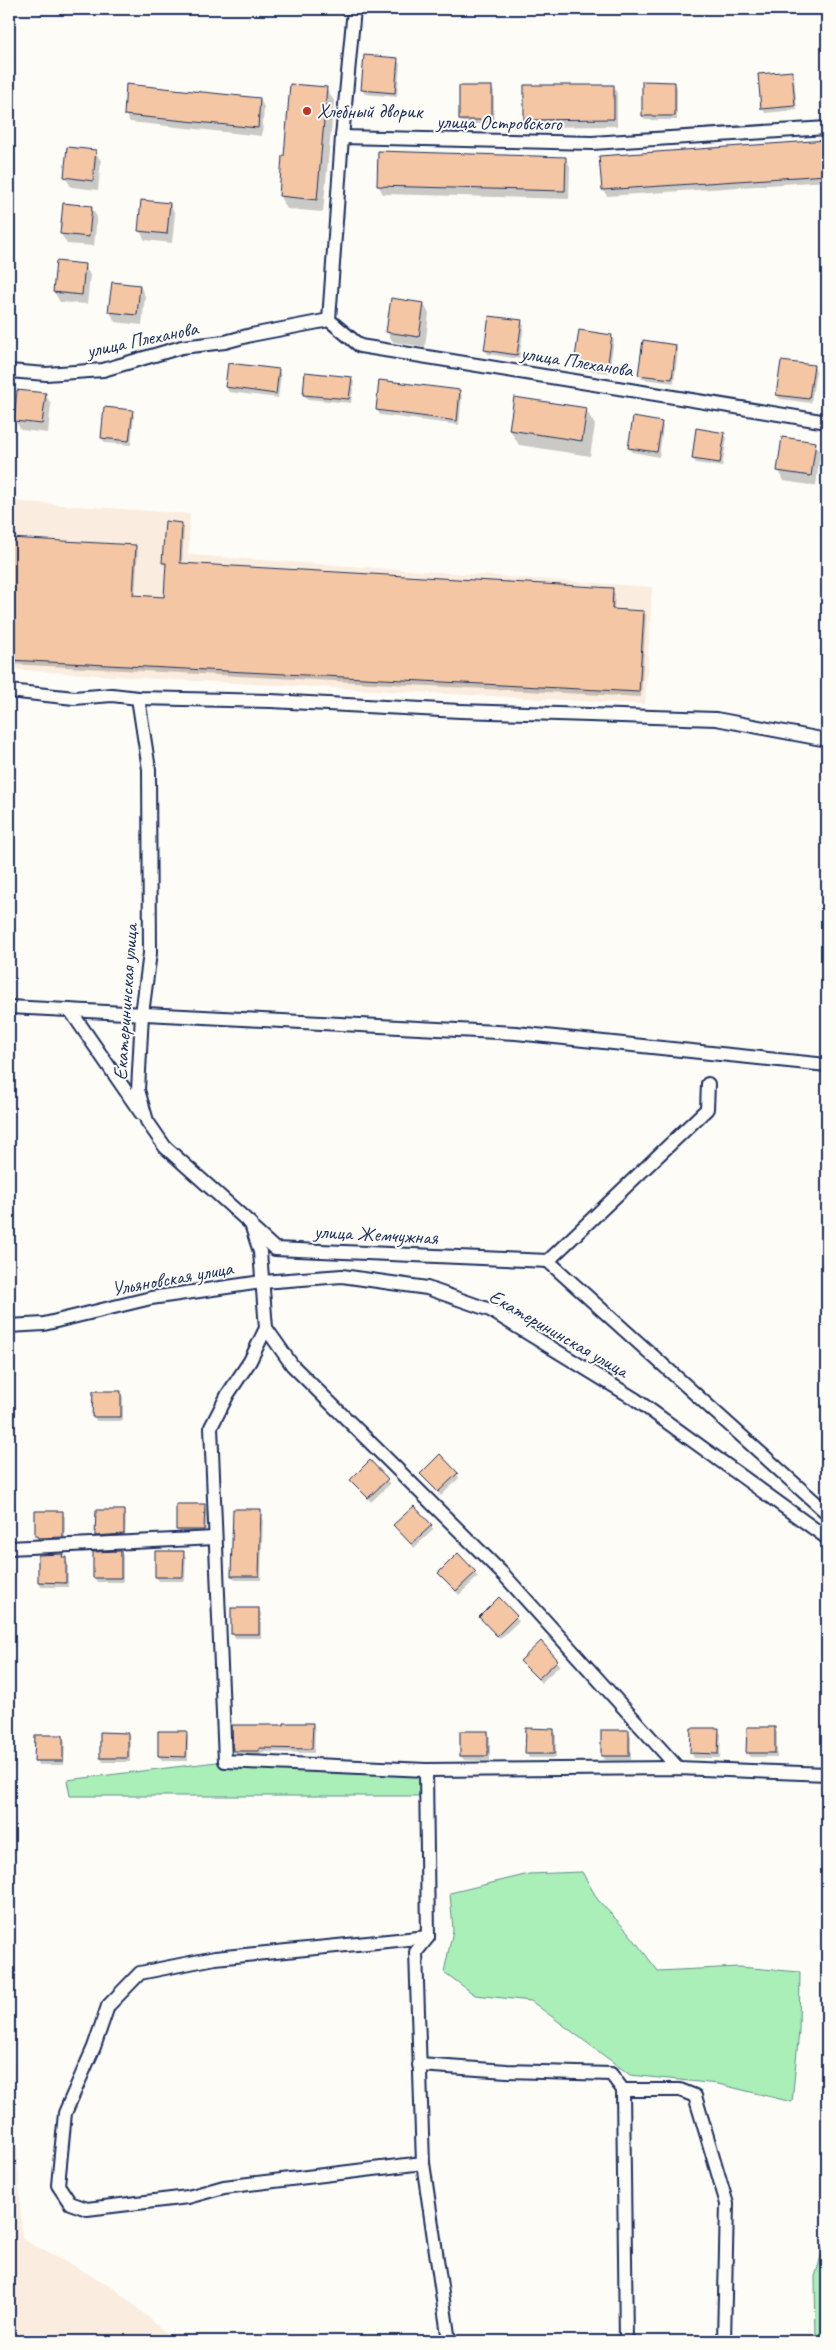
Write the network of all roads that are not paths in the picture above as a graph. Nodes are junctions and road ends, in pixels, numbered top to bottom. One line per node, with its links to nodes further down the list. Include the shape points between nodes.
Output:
1 (354, 9): 3 (street)
2 (827, 128): 3 (street, улица Островского, via 592,143)
3 (342, 137): 4 (street)
4 (329, 320): 5 (street, улица Плеханова, via 225,342 182,347 102,370 46,374); 6 (street, улица Плеханова, via 360,346)
5 (9, 371)
6 (827, 422)
7 (9, 691): 8 (street, via 74,698 112,695)
8 (138, 698): 9 (street, via 716,719); 12 (street, Екатерининская улица, via 149,769 150,954)
9 (827, 740)
10 (9, 1007): 11 (street)
11 (70, 1010): 12 (street); 15 (street, улица Жемчужная)
12 (142, 1014): 13 (street, via 516,1033); 15 (street, Екатерининская улица, via 138,1090 147,1121)
13 (827, 1065)
14 (708, 1084): 16 (street, via 707,1110)
15 (165, 1147): 16 (street, улица Жемчужная, via 275,1249); 18 (street, Екатерининская улица, via 251,1224 260,1252)
16 (548, 1261): 21 (street, Екатерининская улица)
17 (342, 1276): 18 (street, Ульяновская улица); 23 (street, Екатерининская улица, via 426,1288 490,1310 635,1399)
18 (262, 1282): 19 (street, Ульяновская улица, via 151,1298 44,1324); 20 (street, Екатерининская улица)
19 (9, 1326)
20 (266, 1328): 22 (street, via 211,1427); 25 (street, via 292,1365 504,1575)
21 (827, 1513)
22 (215, 1538): 24 (street); 26 (street, via 225,1761)
23 (827, 1538)
24 (9, 1548)
25 (678, 1768): 26 (street); 27 (street)
26 (426, 1770): 28 (street)
27 (827, 1774)
28 (428, 1937): 29 (street, via 416,1952); 31 (street, via 215,1958 140,1973 108,2006 65,2113 58,2185 70,2203 87,2209 188,2197 224,2187)
29 (418, 2065): 30 (street, via 611,2074); 31 (street)
30 (623, 2090): 33 (street); 34 (street, via 680,2090 695,2096 727,2204)
31 (423, 2164): 32 (street)
32 (449, 2341)
33 (626, 2341)
34 (724, 2341)

